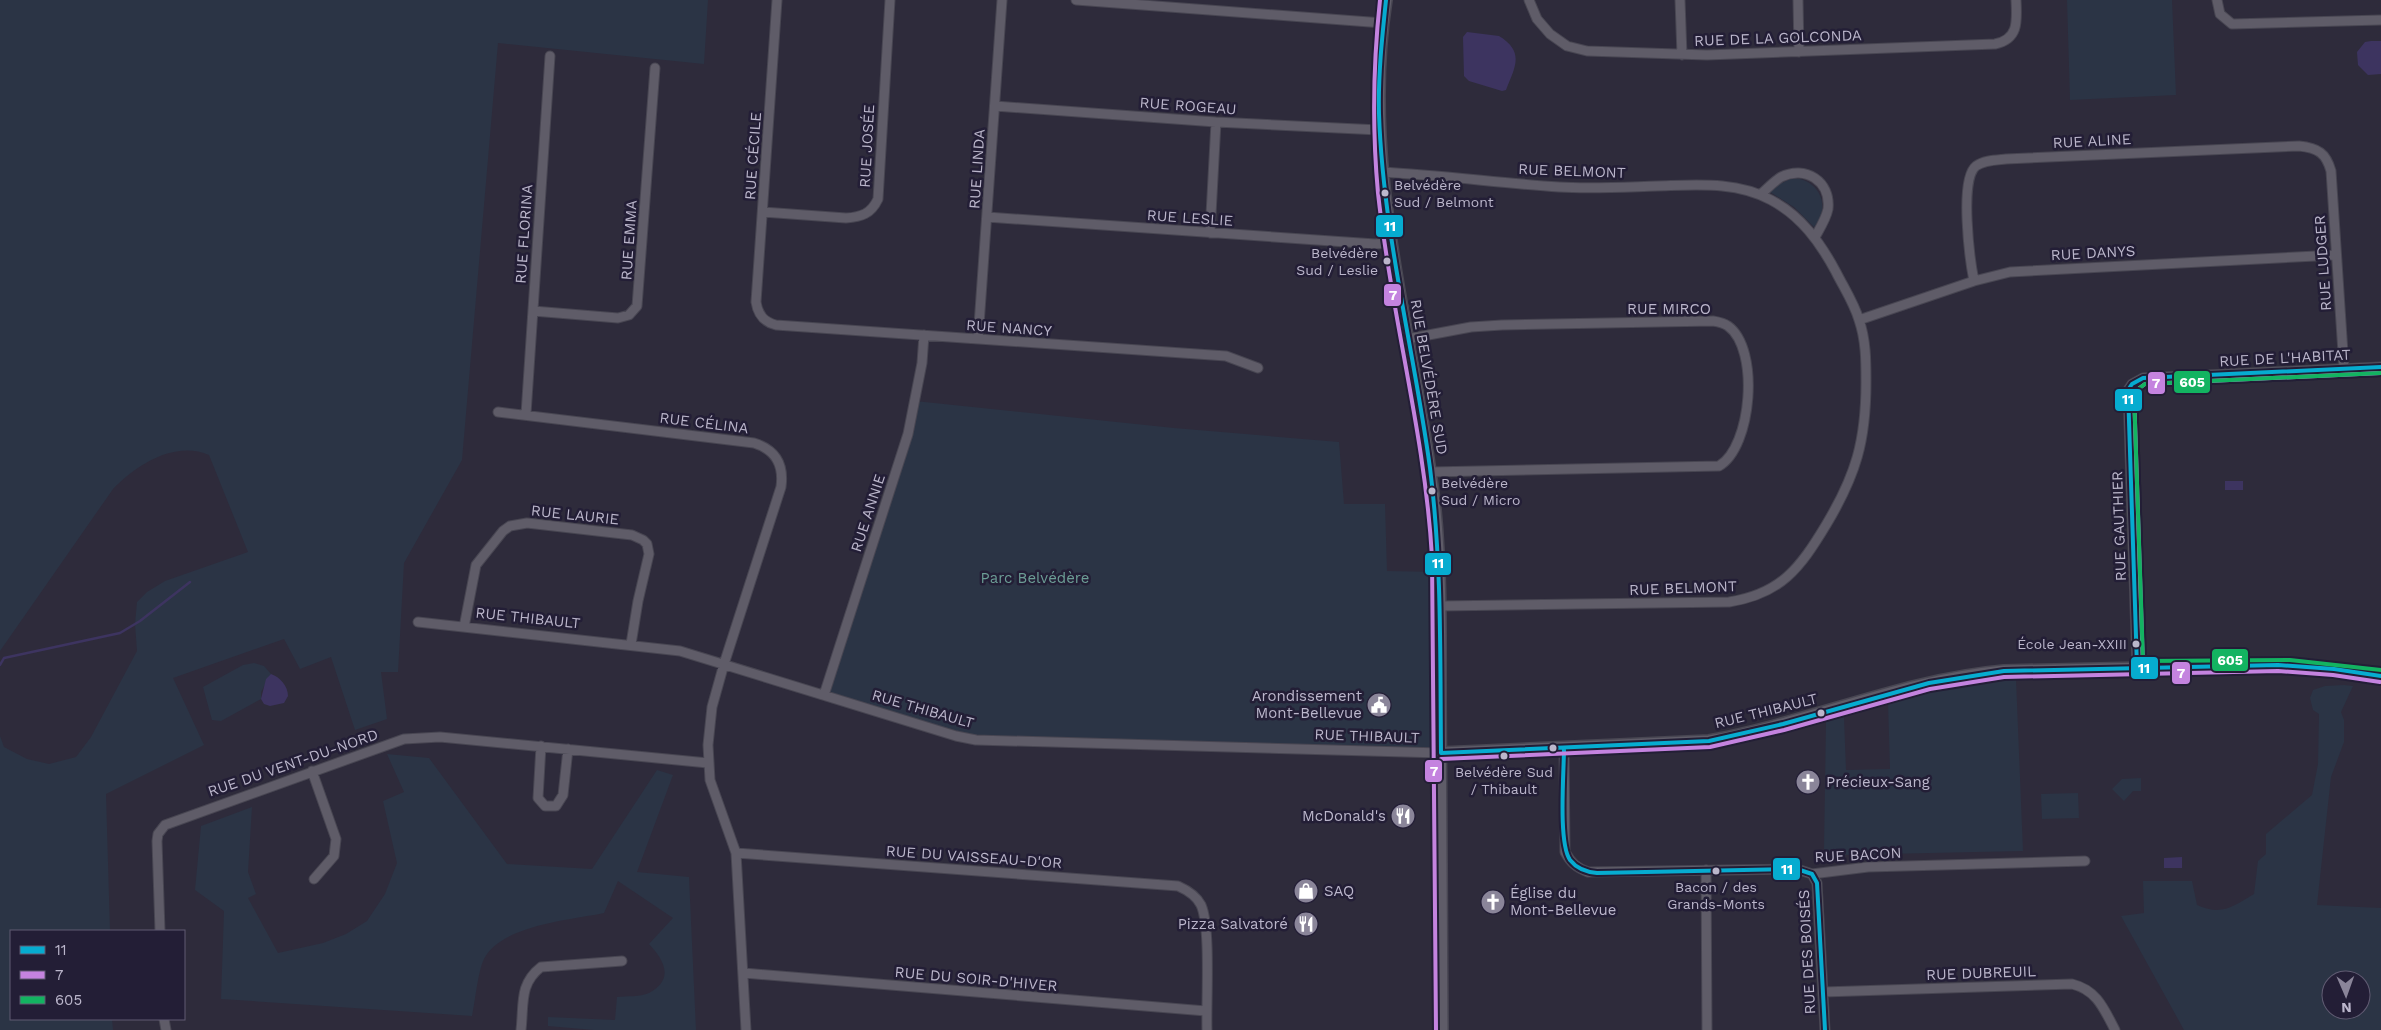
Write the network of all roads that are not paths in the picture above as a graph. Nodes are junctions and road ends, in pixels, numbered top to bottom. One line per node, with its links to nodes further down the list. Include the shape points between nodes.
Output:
1 (777, 0): 23 (street, RUE CÉCILE)
2 (890, 0): 23 (street, RUE JOSÉE, via 878,199 874,209 852,218)
3 (1002, 0): 17 (street, RUE LINDA)
4 (1076, 0): 12 (street)
5 (1386, 0): 12 (street, RUE BELVÉDÈRE SUD)
6 (1529, 0): 14 (street, RUE DE LA GOLCONDA, via 1537,19 1550,34 1576,49)
7 (1680, 0): 14 (street)
8 (1798, 0): 13 (street)
9 (2016, 0): 13 (street, RUE DE LA GOLCONDA, via 2016,28 2002,43)
10 (2217, 0): 11 (street, via 2223,18 2242,26)
11 (2381, 20)
12 (1383, 23): 19 (street, RUE BELVÉDÈRE SUD)
13 (1799, 52): 14 (street, RUE DE LA GOLCONDA)
14 (1682, 55)
15 (550, 56): 30 (street, RUE FLORINA)
16 (655, 68): 30 (street, RUE EMMA, via 637,306 618,318)
17 (995, 106): 18 (street, RUE ROGEAU); 24 (street, RUE LINDA)
18 (1216, 122): 19 (street, RUE ROGEAU); 25 (street)
19 (1379, 130): 21 (street, RUE BELVÉDÈRE SUD)
20 (2326, 156): 28 (street, RUE LUDGER, via 2331,171); 29 (street, RUE ALINE, via 2320,150 2300,146 1986,162 1971,173 1967,192)
21 (1381, 172): 22 (street, RUE BELMONT, via 1567,187 1727,186); 27 (street, RUE BELVÉDÈRE SUD)
22 (1760, 195): 26 (street, RUE BELMONT, via 1794,216); 26 (street, via 1790,174 1810,175 1818,180 1825,188 1828,208)
23 (763, 212): 31 (street, RUE CÉCILE, via 756,302)
24 (987, 217): 25 (street, RUE LESLIE); 34 (street, RUE LINDA)
25 (1210, 233): 27 (street, RUE LESLIE)
26 (1815, 237): 32 (street, RUE BELMONT)
27 (1391, 243): 35 (street, RUE BELVÉDÈRE SUD)
28 (2336, 255): 29 (street, RUE DANYS, via 2034,270); 38 (street, RUE LUDGER)
29 (1974, 281): 32 (street, RUE DANYS)
30 (533, 311): 41 (street, RUE FLORINA)
31 (760, 314): 33 (street, RUE NANCY, via 776,325)
32 (1859, 320): 43 (street, RUE BELMONT, via 1866,352 1866,385 1864,432 1858,458 1848,484 1807,556 1779,584 1755,596 1729,602)
33 (924, 335): 34 (street, RUE NANCY); 50 (street, RUE ANNIE, via 908,434)
34 (978, 339): 37 (street, RUE NANCY, via 1226,356)
35 (1407, 339): 42 (street, RUE BELVÉDÈRE SUD); 42 (street, RUE MIRCO, via 1502,325 1714,322 1723,323 1732,330 1747,371 1748,402 1742,432 1730,456 1719,466)
36 (2381, 367): 38 (street, RUE DE L'HABITAT)
37 (1258, 368)
38 (2344, 368): 39 (street, RUE DE L'HABITAT, via 2142,378)
39 (2132, 384): 48 (street, RUE GAUTHIER, via 2128,390)
40 (498, 412): 41 (street, RUE CÉLINA)
41 (526, 414): 47 (street, RUE CÉLINA, via 754,443 770,450 776,457 782,475 781,487)
42 (1430, 472): 43 (street, RUE BELVÉDÈRE SUD, via 1438,544)
43 (1440, 606): 54 (street, RUE BELVÉDÈRE SUD)
44 (418, 622): 45 (street, RUE THIBAULT)
45 (464, 627): 46 (street, RUE THIBAULT); 46 (street, RUE LAURIE, via 476,565 502,531 517,524 557,526 632,535 647,544 649,554)
46 (631, 644): 47 (street, RUE THIBAULT, via 680,651)
47 (724, 664): 50 (street, RUE THIBAULT); 55 (street, RUE CÉLINA, via 709,724)
48 (2138, 667): 49 (street, RUE THIBAULT, via 2293,666); 52 (street, RUE THIBAULT, via 2011,670 1960,676 1916,685 1727,738 1693,743)
49 (2381, 676)
50 (824, 695): 54 (street, RUE THIBAULT, via 976,740)
51 (542, 746): 53 (street, RUE DU VENT-DU-NORD); 53 (street, via 538,798 545,806 556,806 563,795); 56 (street, RUE DU VENT-DU-NORD, via 440,737 404,739)
52 (1564, 748): 54 (street, RUE THIBAULT); 59 (street, RUE BACON, via 1565,852 1579,869 1598,873)
53 (568, 749): 55 (street, RUE DU VENT-DU-NORD)
54 (1441, 753): 70 (street, RUE BELVÉDÈRE SUD)
55 (708, 763): 57 (street, RUE CÉLINA, via 715,797)
56 (312, 771): 61 (street, via 336,839 334,856); 62 (street, RUE DU VENT-DU-NORD, via 166,825 158,834 157,841)
57 (736, 853): 64 (street, RUE CÉLINA); 66 (street, RUE DU VAISSEAU-D'OR, via 1178,886 1193,894 1202,906 1206,930)
58 (2085, 861): 60 (street, RUE BACON, via 1868,867)
59 (1706, 870): 60 (street, RUE BACON, via 1797,869); 71 (street)
60 (1812, 874): 65 (street, RUE DES BOISÉS, via 1817,883)
61 (314, 879)
62 (160, 930)
63 (622, 961): 67 (street, via 541,967 525,986)
64 (744, 973): 66 (street, RUE DU SOIR-D'HIVER); 68 (street, RUE CÉLINA)
65 (1823, 992): 72 (street, RUE DES BOISÉS); 73 (street, RUE DUBREUIL, via 2072,984 2082,986 2096,996)
66 (1206, 1011): 69 (street)
67 (521, 1030)
68 (746, 1030)
69 (1207, 1030)
70 (1442, 1030)
71 (1707, 1030)
72 (1825, 1030)
73 (2115, 1030)

